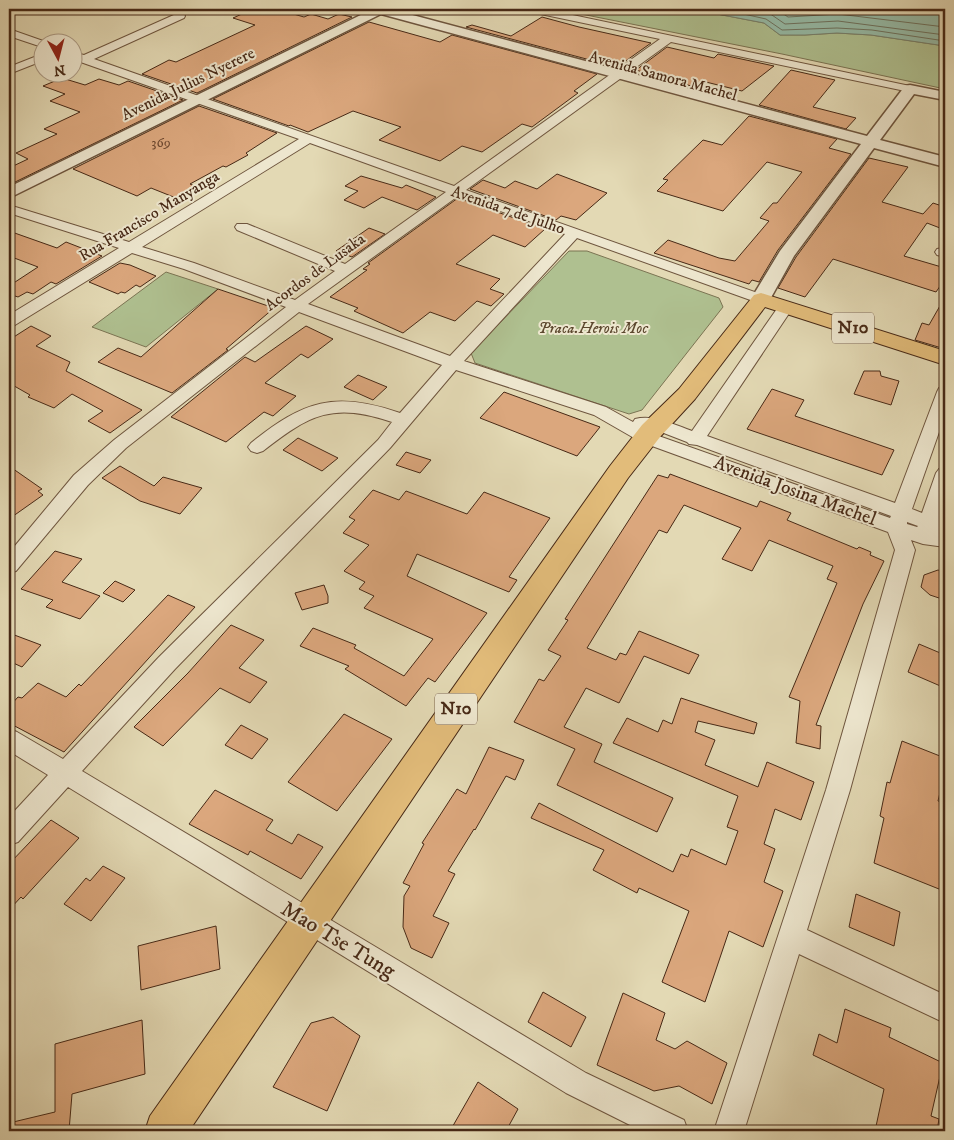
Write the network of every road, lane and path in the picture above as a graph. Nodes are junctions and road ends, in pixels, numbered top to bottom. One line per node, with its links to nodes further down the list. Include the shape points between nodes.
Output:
1 (530, 9): 5 (street)
2 (378, 12): 11 (street, Avenida Samora Machel); 14 (street, Avenida Julius Nyerere)
3 (180, 16): 7 (street)
4 (9, 32): 6 (street)
5 (669, 38): 11 (street, Acordos de Lusaka); 12 (street)
6 (32, 40)
7 (82, 56)
8 (82, 58): 14 (street, Avenida 7 de Julho)
9 (32, 61): 10 (street)
10 (9, 71)
11 (616, 77): 16 (street, Avenida Samora Machel); 19 (street, Acordos de Lusaka)
12 (910, 88): 13 (street); 16 (street)
13 (945, 96)
14 (198, 98): 15 (street, Avenida 7 de Julho); 20 (street, Avenida Julius Nyerere)
15 (308, 139): 19 (street, Avenida 7 de Julho); 24 (street, Rua Francisco Manyanga)
16 (867, 145): 17 (street, Avenida Samora Machel); 18 (street, Avenida Samora Machel); 26 (street, via 786,255)
17 (945, 162)
18 (945, 171)
19 (455, 192): 23 (street, Avenida 7 de Julho); 25 (street, Acordos de Lusaka)
20 (9, 193)
21 (9, 209): 24 (street)
22 (242, 227): 25 (street)
23 (574, 233): 26 (street, Avenida 7 de Julho); 30 (street)
24 (130, 248): 27 (street); 28 (street, Rua Francisco Manyanga)
25 (346, 270): 27 (street, Acordos de Lusaka)
26 (773, 303): 29 (main road, Avenida 7 de Julho / N10); 33 (main road, N10); 34 (street)
27 (297, 305): 30 (street); 41 (street, Acordos de Lusaka, via 120,444 81,480)
28 (9, 322)
29 (945, 358)
30 (454, 363): 32 (street); 33 (street)
31 (945, 392): 37 (street)
32 (403, 420): 35 (street, via 376,410 343,405 301,415); 43 (street, via 384,444 167,663)
33 (652, 431): 34 (street, Avenida Josina Machel); 37 (street, Avenida Josina Machel); 45 (main road, N10, via 619,472)
34 (695, 440): 37 (street, Avenida Josina Machel)
35 (257, 447)
36 (945, 473): 39 (street)
37 (899, 520): 39 (street); 39 (street, Avenida Josina Machel)
38 (945, 534): 39 (street, Avenida Josina Machel)
39 (919, 536): 40 (street, Avenida Josina Machel); 46 (street)
40 (945, 540)
41 (9, 566)
42 (9, 739): 43 (street, Mao Tse Tung)
43 (67, 773): 44 (street); 45 (street, Mao Tse Tung)
44 (9, 834)
45 (309, 922): 48 (main road, N10); 49 (street, Mao Tse Tung, via 576,1083)
46 (791, 936): 47 (street); 50 (street)
47 (945, 1009)
48 (165, 1131)
49 (673, 1131)
50 (729, 1131)

